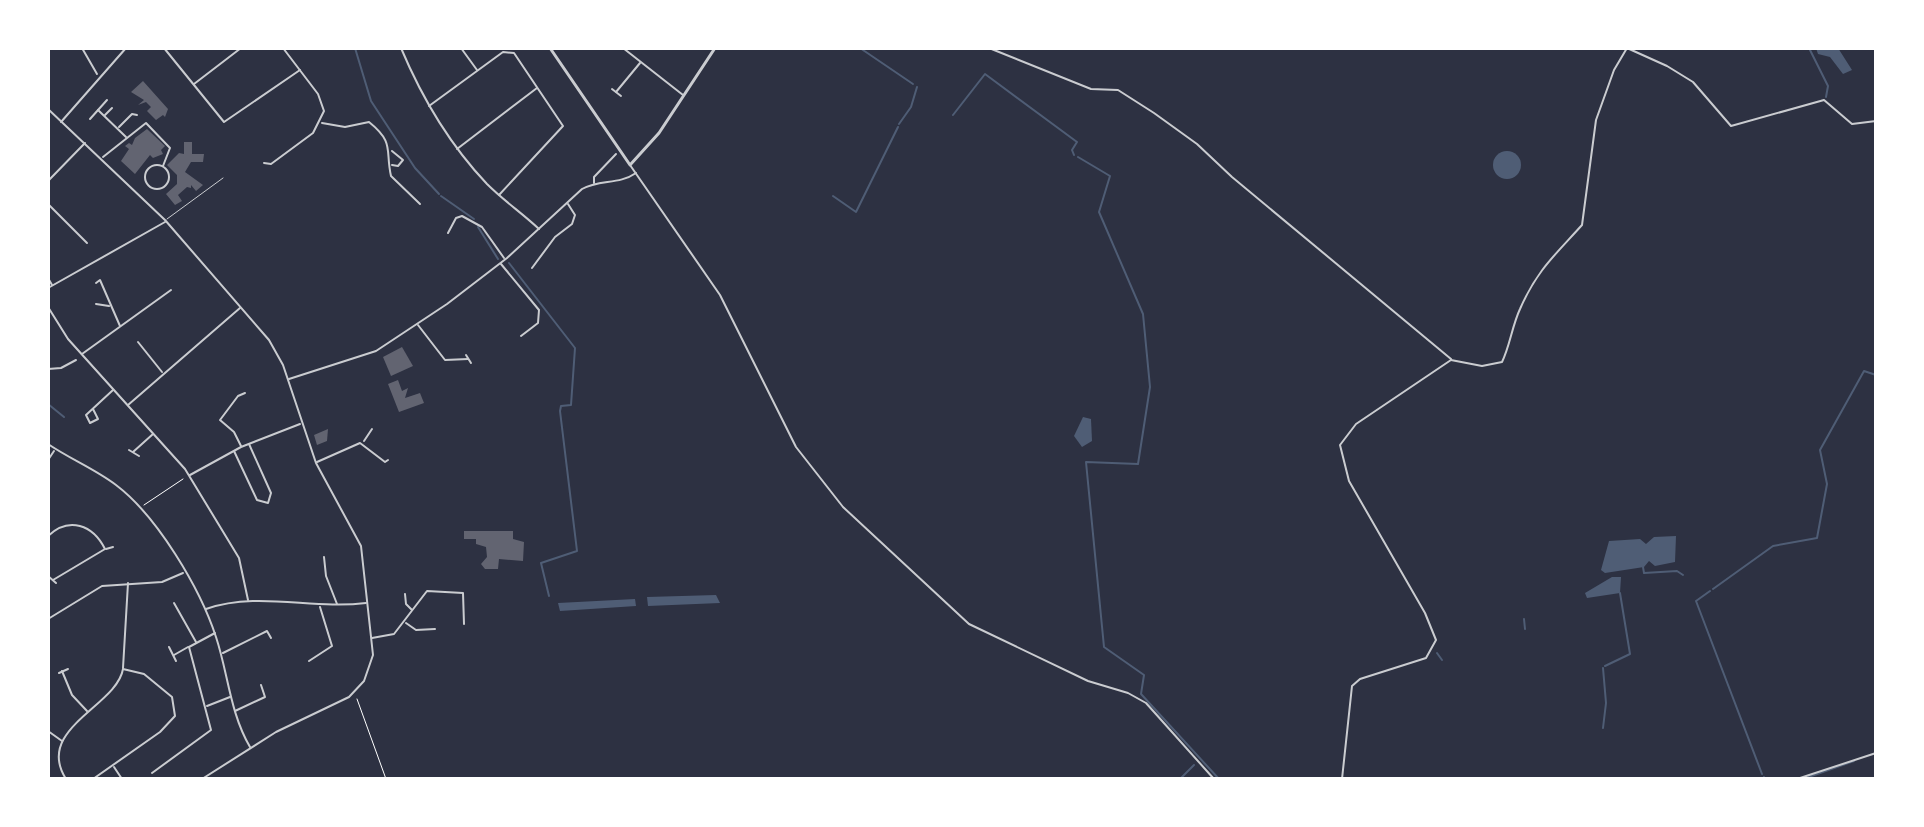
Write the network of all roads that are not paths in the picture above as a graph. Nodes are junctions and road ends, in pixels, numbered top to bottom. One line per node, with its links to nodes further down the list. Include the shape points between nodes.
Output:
1 (82, 48): 16 (street)
2 (126, 48): 16 (street)
3 (164, 48): 17 (street)
4 (241, 48): 17 (street)
5 (283, 48): 14 (street)
6 (401, 48): 24 (street)
7 (461, 48): 15 (street)
8 (550, 48): 43 (street)
9 (623, 48): 13 (street)
10 (715, 48): 22 (street)
11 (989, 48): 80 (street, via 1091,89 1118,90 1146,107 1197,144)
12 (1627, 48): 31 (street, via 1693,82 1731,126 1824,100 1852,124); 80 (street, via 1596,120 1582,225 1537,276 1502,362 1482,366)
13 (641, 63): 20 (street); 22 (street)
14 (300, 70): 17 (street, via 228,122 219,119); 33 (street, via 323,104)
15 (477, 71): 18 (street, via 511,51); 24 (street)
16 (99, 75): 32 (street)
17 (193, 84)
18 (538, 88): 37 (street); 49 (street, via 563,126)
19 (612, 89): 20 (street)
20 (616, 92): 21 (street)
21 (621, 96)
22 (684, 96): 43 (street)
23 (107, 100): 27 (street)
24 (429, 106): 37 (street)
25 (112, 108): 28 (street)
26 (48, 109): 32 (street)
27 (98, 110): 28 (street); 30 (street)
28 (105, 115): 34 (street)
29 (137, 115): 34 (street)
30 (90, 119)
31 (1876, 121)
32 (61, 122): 36 (street)
33 (321, 123): 38 (street, via 345,127 369,122); 41 (street, via 271,164)
34 (118, 128): 35 (street)
35 (126, 137): 40 (street); 44 (street, via 148,124 170,148)
36 (85, 143): 40 (street); 47 (street)
37 (457, 149): 49 (street)
38 (391, 151): 42 (street); 42 (street, via 403,160 398,166)
39 (616, 154): 48 (street)
40 (102, 158): 53 (street)
41 (264, 163)
42 (391, 164): 52 (street, via 391,176)
43 (630, 165): 45 (street)
44 (163, 166): 44 (street, via 168,180 163,187 152,187 146,171)
45 (636, 173): 48 (street, via 621,181); 153 (street, via 720,295 796,447 843,507 969,624 1146,703)
46 (223, 178): 53 (lane)
47 (48, 181)
48 (594, 183): 50 (street)
49 (499, 195): 54 (street)
50 (567, 203): 54 (street); 59 (street, via 575,215 572,224 549,244)
51 (48, 204): 56 (street)
52 (420, 204)
53 (166, 221): 62 (street); 69 (street)
54 (540, 229): 57 (street)
55 (448, 233): 57 (street, via 456,218 473,219)
56 (87, 243)
57 (505, 259): 58 (street)
58 (500, 263): 70 (street); 72 (street, via 538,307 538,323)
59 (535, 268)
60 (48, 278): 62 (street)
61 (96, 283): 67 (street, via 100,280)
62 (50, 287)
63 (171, 290): 64 (street)
64 (167, 294): 65 (street); 71 (street)
65 (171, 299)
66 (96, 304): 67 (street)
67 (110, 305): 71 (street)
68 (48, 307): 76 (street)
69 (241, 307): 83 (street); 84 (street, via 275,348)
70 (417, 324): 78 (street, via 445,360); 84 (street, via 366,356)
71 (121, 327): 76 (street)
72 (526, 333): 73 (street); 74 (street)
73 (521, 336)
74 (529, 337)
75 (138, 342): 83 (street)
76 (82, 355): 85 (street)
77 (65, 359): 81 (street)
78 (468, 359)
79 (76, 360): 81 (street)
80 (1451, 360): 154 (street, via 1356,424 1340,445 1349,481 1436,636 1426,658 1352,686)
81 (68, 365): 82 (street)
82 (48, 369)
83 (162, 373): 87 (street)
84 (288, 380): 89 (street)
85 (114, 390): 87 (street); 88 (street)
86 (245, 393): 95 (street, via 220,420)
87 (128, 405): 91 (street)
88 (93, 409)
89 (301, 424): 94 (street); 101 (street)
90 (372, 429): 92 (street)
91 (154, 433): 98 (street, via 131,451); 102 (street)
92 (363, 443): 100 (street); 101 (street)
93 (48, 444): 96 (street)
94 (249, 444): 95 (street); 97 (street, via 271,493 268,503 257,500)
95 (241, 447): 97 (street)
96 (55, 449): 99 (street); 107 (street, via 117,486 140,509)
97 (234, 451): 102 (street)
98 (139, 456)
99 (48, 460)
100 (385, 462)
101 (316, 463): 113 (street, via 361,546)
102 (189, 475): 111 (street, via 239,558)
103 (48, 536): 105 (street, via 62,526 77,525 94,532)
104 (113, 547): 105 (street)
105 (105, 549): 108 (street, via 54,581)
106 (324, 557): 115 (street)
107 (184, 572): 109 (street, via 162,582); 116 (street)
108 (48, 576)
109 (128, 583): 120 (street, via 93,590); 137 (street)
110 (405, 594): 117 (street)
111 (248, 600): 114 (street); 116 (street)
112 (174, 603): 127 (street)
113 (366, 603): 115 (street); 126 (street)
114 (320, 605): 115 (street); 132 (street, via 332,646)
115 (337, 606)
116 (205, 609): 124 (street)
117 (412, 610): 118 (street, via 429,591 461,592); 121 (street)
118 (465, 610): 119 (street); 122 (street)
119 (473, 610)
120 (48, 619)
121 (404, 622): 123 (street, via 416,630); 126 (street, via 390,637)
122 (464, 624)
123 (435, 629)
124 (215, 633): 127 (street); 130 (street)
125 (271, 638): 130 (street, via 266,629)
126 (371, 638): 145 (street, via 372,666 353,693)
127 (196, 643): 129 (street)
128 (169, 647): 131 (street)
129 (189, 647): 131 (street); 140 (street)
130 (221, 653): 139 (street)
131 (174, 655): 133 (street)
132 (316, 658): 134 (street); 135 (street)
133 (176, 661)
134 (309, 661)
135 (318, 662)
136 (68, 669): 141 (street, via 61,672)
137 (123, 669): 141 (street, via 117,684); 147 (street, via 151,679 172,697 175,712 168,726)
138 (261, 685): 142 (street, via 265,697)
139 (232, 697): 140 (street); 142 (street)
140 (207, 706): 148 (street, via 210,733)
141 (87, 712): 144 (street)
142 (234, 712): 145 (street)
143 (48, 731): 144 (street)
144 (63, 741): 149 (street, via 61,771)
145 (250, 747): 152 (street)
146 (1876, 753): 155 (street)
147 (113, 765): 150 (street); 151 (street)
148 (152, 773)
149 (66, 779)
150 (93, 779)
151 (122, 779)
152 (202, 779)
153 (1214, 779)
154 (1342, 779)
155 (1797, 779)

